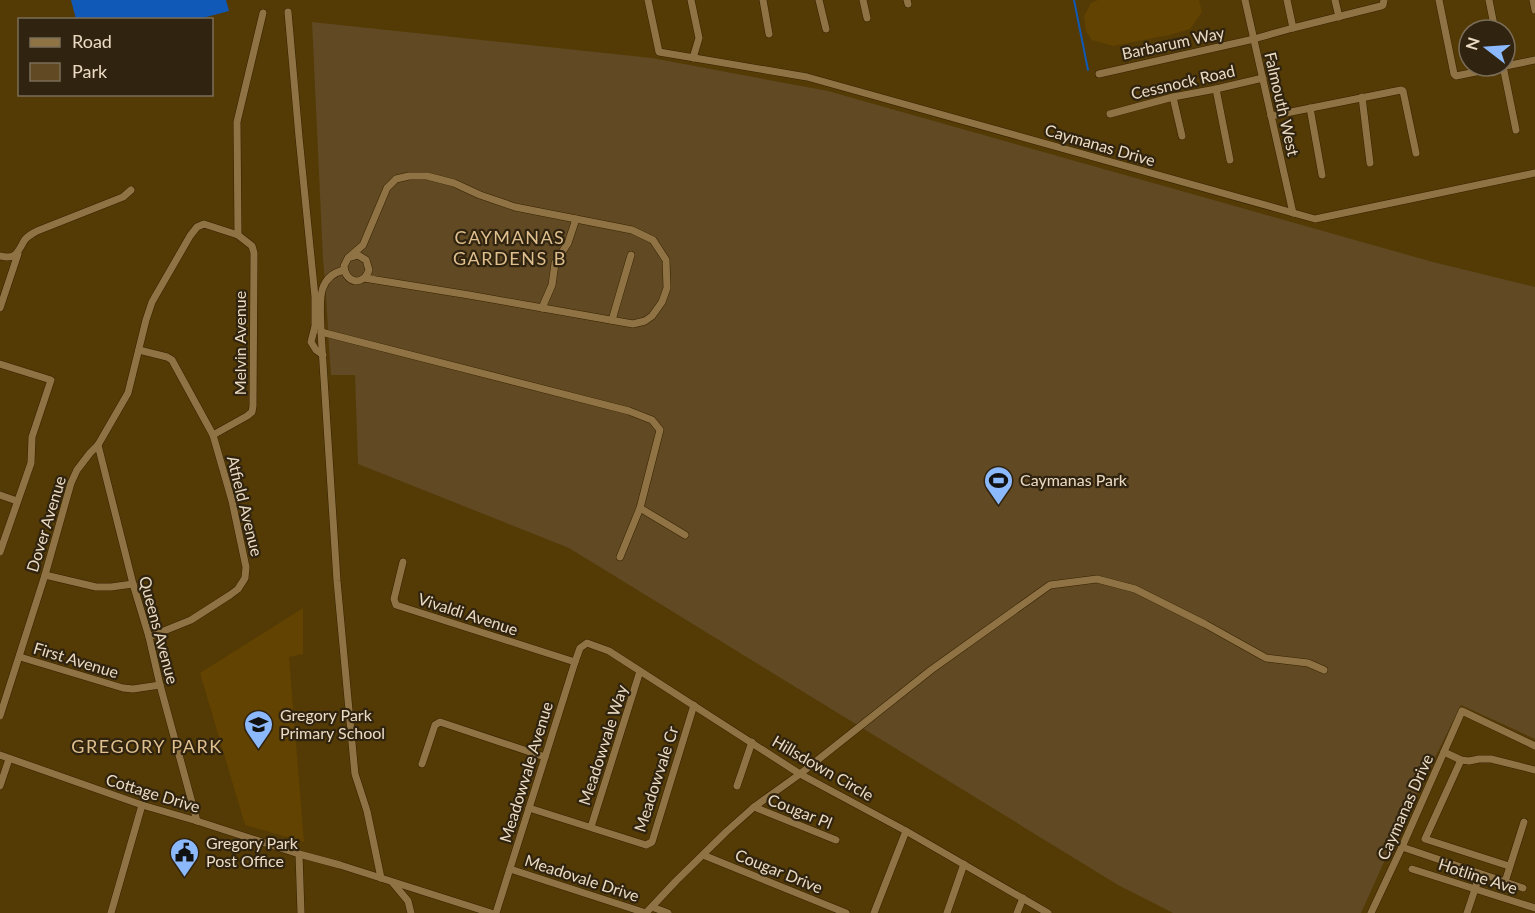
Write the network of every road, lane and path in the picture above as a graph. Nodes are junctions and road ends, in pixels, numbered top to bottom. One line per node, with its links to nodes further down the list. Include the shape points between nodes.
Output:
1 (648, 0): 23 (street, Caymanas Drive, via 659,52)
2 (691, 0): 23 (street, via 699,38)
3 (763, 0): 21 (street)
4 (819, 0): 20 (street)
5 (863, 0): 17 (street)
6 (1245, 0): 22 (street, Falmouth West)
7 (1287, 0): 19 (street)
8 (1335, 0): 16 (street)
9 (1384, 0): 16 (street, Barbarum Way, via 1381,6)
10 (1439, 0): 27 (street)
11 (1489, 0): 18 (street)
12 (1533, 0): 13 (street)
13 (1535, 10)
14 (288, 12): 58 (street, via 315,297 311,342)
15 (263, 13): 46 (street, via 237,122)
16 (1339, 16): 19 (street, Barbarum Way)
17 (867, 18)
18 (1493, 18)
19 (1293, 28): 22 (street, Barbarum Way)
20 (826, 29)
21 (769, 34)
22 (1254, 39): 26 (street, Barbarum Way); 28 (street, Falmouth West)
23 (693, 58): 44 (street, Caymanas Drive, via 807,77)
24 (1535, 60): 25 (street)
25 (1517, 64)
26 (1099, 74)
27 (1457, 76)
28 (1263, 78): 30 (street, Cessnock Road); 35 (street, Falmouth West)
29 (1505, 78): 36 (street)
30 (1216, 89): 31 (street, Cessnock Road); 39 (street)
31 (1173, 97): 34 (street, Cessnock Road); 37 (street)
32 (1362, 97): 33 (street); 38 (street, via 1403,91); 40 (street)
33 (1310, 108): 35 (street); 42 (street)
34 (1110, 114)
35 (1271, 116): 44 (street, Falmouth West)
36 (1516, 130)
37 (1182, 136)
38 (1416, 153)
39 (1230, 160)
40 (1370, 163)
41 (1535, 173): 44 (street, Caymanas Drive, via 1316,219)
42 (1322, 175)
43 (131, 190): 47 (street, via 123,197 36,231)
44 (1293, 213)
45 (576, 219): 50 (street, via 515,207 427,176 409,176 396,179 387,188 363,245); 54 (street, via 568,243 555,263 552,285); 55 (street, via 644,234 666,260 666,288 652,316 633,324)
46 (238, 236): 57 (street, Dover Avenue, via 204,224 197,227 152,302); 60 (street, Melvin Avenue, via 252,246 254,253 253,406 247,416)
47 (20, 249): 49 (street, via 13,256); 53 (street)
48 (631, 255): 55 (street)
49 (0, 256)
50 (348, 258): 51 (street); 52 (street, via 358,255 366,260 369,270)
51 (344, 270): 52 (street, via 349,279); 56 (street, via 324,281)
52 (364, 278): 54 (street)
53 (0, 308)
54 (542, 308): 55 (street)
55 (612, 320)
56 (321, 332): 58 (street); 64 (street, via 652,420 660,430)
57 (139, 350): 60 (street, Atfield Avenue, via 172,360); 61 (street, Dover Avenue, via 128,393)
58 (323, 355): 108 (street, via 337,581 355,774)
59 (0, 364): 63 (street, via 51,380 32,437 31,463)
60 (213, 435): 71 (street, Atfield Avenue, via 232,501 246,567 244,578 238,589 191,620)
61 (98, 445): 69 (street, Dover Avenue, via 71,483); 70 (street, Queens Avenue)
62 (0, 495): 63 (street)
63 (17, 501): 66 (street)
64 (640, 508): 65 (street); 67 (street)
65 (685, 535)
66 (0, 552)
67 (620, 557)
68 (403, 562): 74 (street, Vivaldi Avenue, via 396,605)
69 (45, 574): 70 (street, via 96,587); 73 (street, Dover Avenue)
70 (133, 584): 71 (street, Queens Avenue)
71 (149, 637): 77 (street, Queens Avenue)
72 (587, 643): 74 (street, Meadowvale Avenue, via 580,648); 76 (street, Hillsdown Circle, via 609,651)
73 (20, 657): 77 (street, First Avenue, via 123,688); 79 (street, Dover Avenue)
74 (575, 662): 84 (street, Meadowvale Avenue)
75 (1324, 670): 89 (street, via 1308,663 1266,658 1136,589 1097,579 1050,585 931,670)
76 (640, 671): 78 (street, Hillsdown Circle); 97 (street, Meadowvale Way)
77 (160, 686): 95 (street, Queens Avenue)
78 (694, 705): 80 (street, Hillsdown Circle); 97 (street, Meadowvale Cr, via 652,842 646,845)
79 (0, 716)
80 (752, 742): 89 (street, Hillsdown Circle); 91 (street)
81 (1535, 746): 82 (street, Caymanas Drive, via 1462,711)
82 (1444, 752): 86 (street); 100 (street, Caymanas Drive)
83 (0, 755): 85 (street, Cottage Drive)
84 (545, 757): 87 (street, via 440,722 435,725); 93 (street, Meadowvale Avenue)
85 (9, 759): 90 (street); 92 (street, Cottage Drive)
86 (1461, 760): 88 (street, via 1491,759); 104 (street, via 1425,839)
87 (422, 764)
88 (1535, 770)
89 (800, 774): 94 (street); 98 (street, Hillsdown Circle)
90 (0, 786)
91 (737, 786)
92 (142, 805): 95 (street, Cottage Drive); 116 (street)
93 (529, 807): 97 (street, Meadowvale Cr); 105 (street, Meadowvale Avenue)
94 (754, 807): 99 (street, Cougar Pl); 102 (street)
95 (197, 821): 101 (street, Cottage Drive)
96 (1524, 822): 104 (street)
97 (591, 827)
98 (906, 831): 103 (street, Hillsdown Circle); 123 (street)
99 (836, 840)
100 (1402, 847): 107 (street); 127 (street, Caymanas Drive)
101 (298, 854): 108 (street, Cottage Drive); 117 (street)
102 (703, 855): 115 (street); 122 (street, Cougar Drive)
103 (964, 864): 113 (street, Hillsdown Circle); 124 (street)
104 (1509, 866): 110 (street)
105 (510, 869): 115 (street, Meadovale Drive); 120 (street, Meadowvale Avenue)
106 (1412, 869): 112 (street, Hotline Ave)
107 (1480, 874): 110 (street); 112 (street)
108 (381, 878): 109 (street, Cottage Drive)
109 (392, 881): 118 (street, via 408,901); 119 (street, Cottage Drive)
110 (1505, 882): 111 (street)
111 (1523, 888)
112 (1475, 890): 114 (street, Hotline Ave); 128 (street)
113 (1023, 898): 125 (street); 126 (street, Hillsdown Circle)
114 (1535, 909)
115 (648, 911): 121 (street, Meadovale Drive)
116 (111, 913)
117 (301, 913)
118 (411, 913)
119 (490, 913)
120 (496, 913)
121 (668, 913)
122 (846, 913)
123 (874, 913)
124 (947, 913)
125 (1017, 913)
126 (1047, 913)
127 (1371, 913)
128 (1467, 913)

